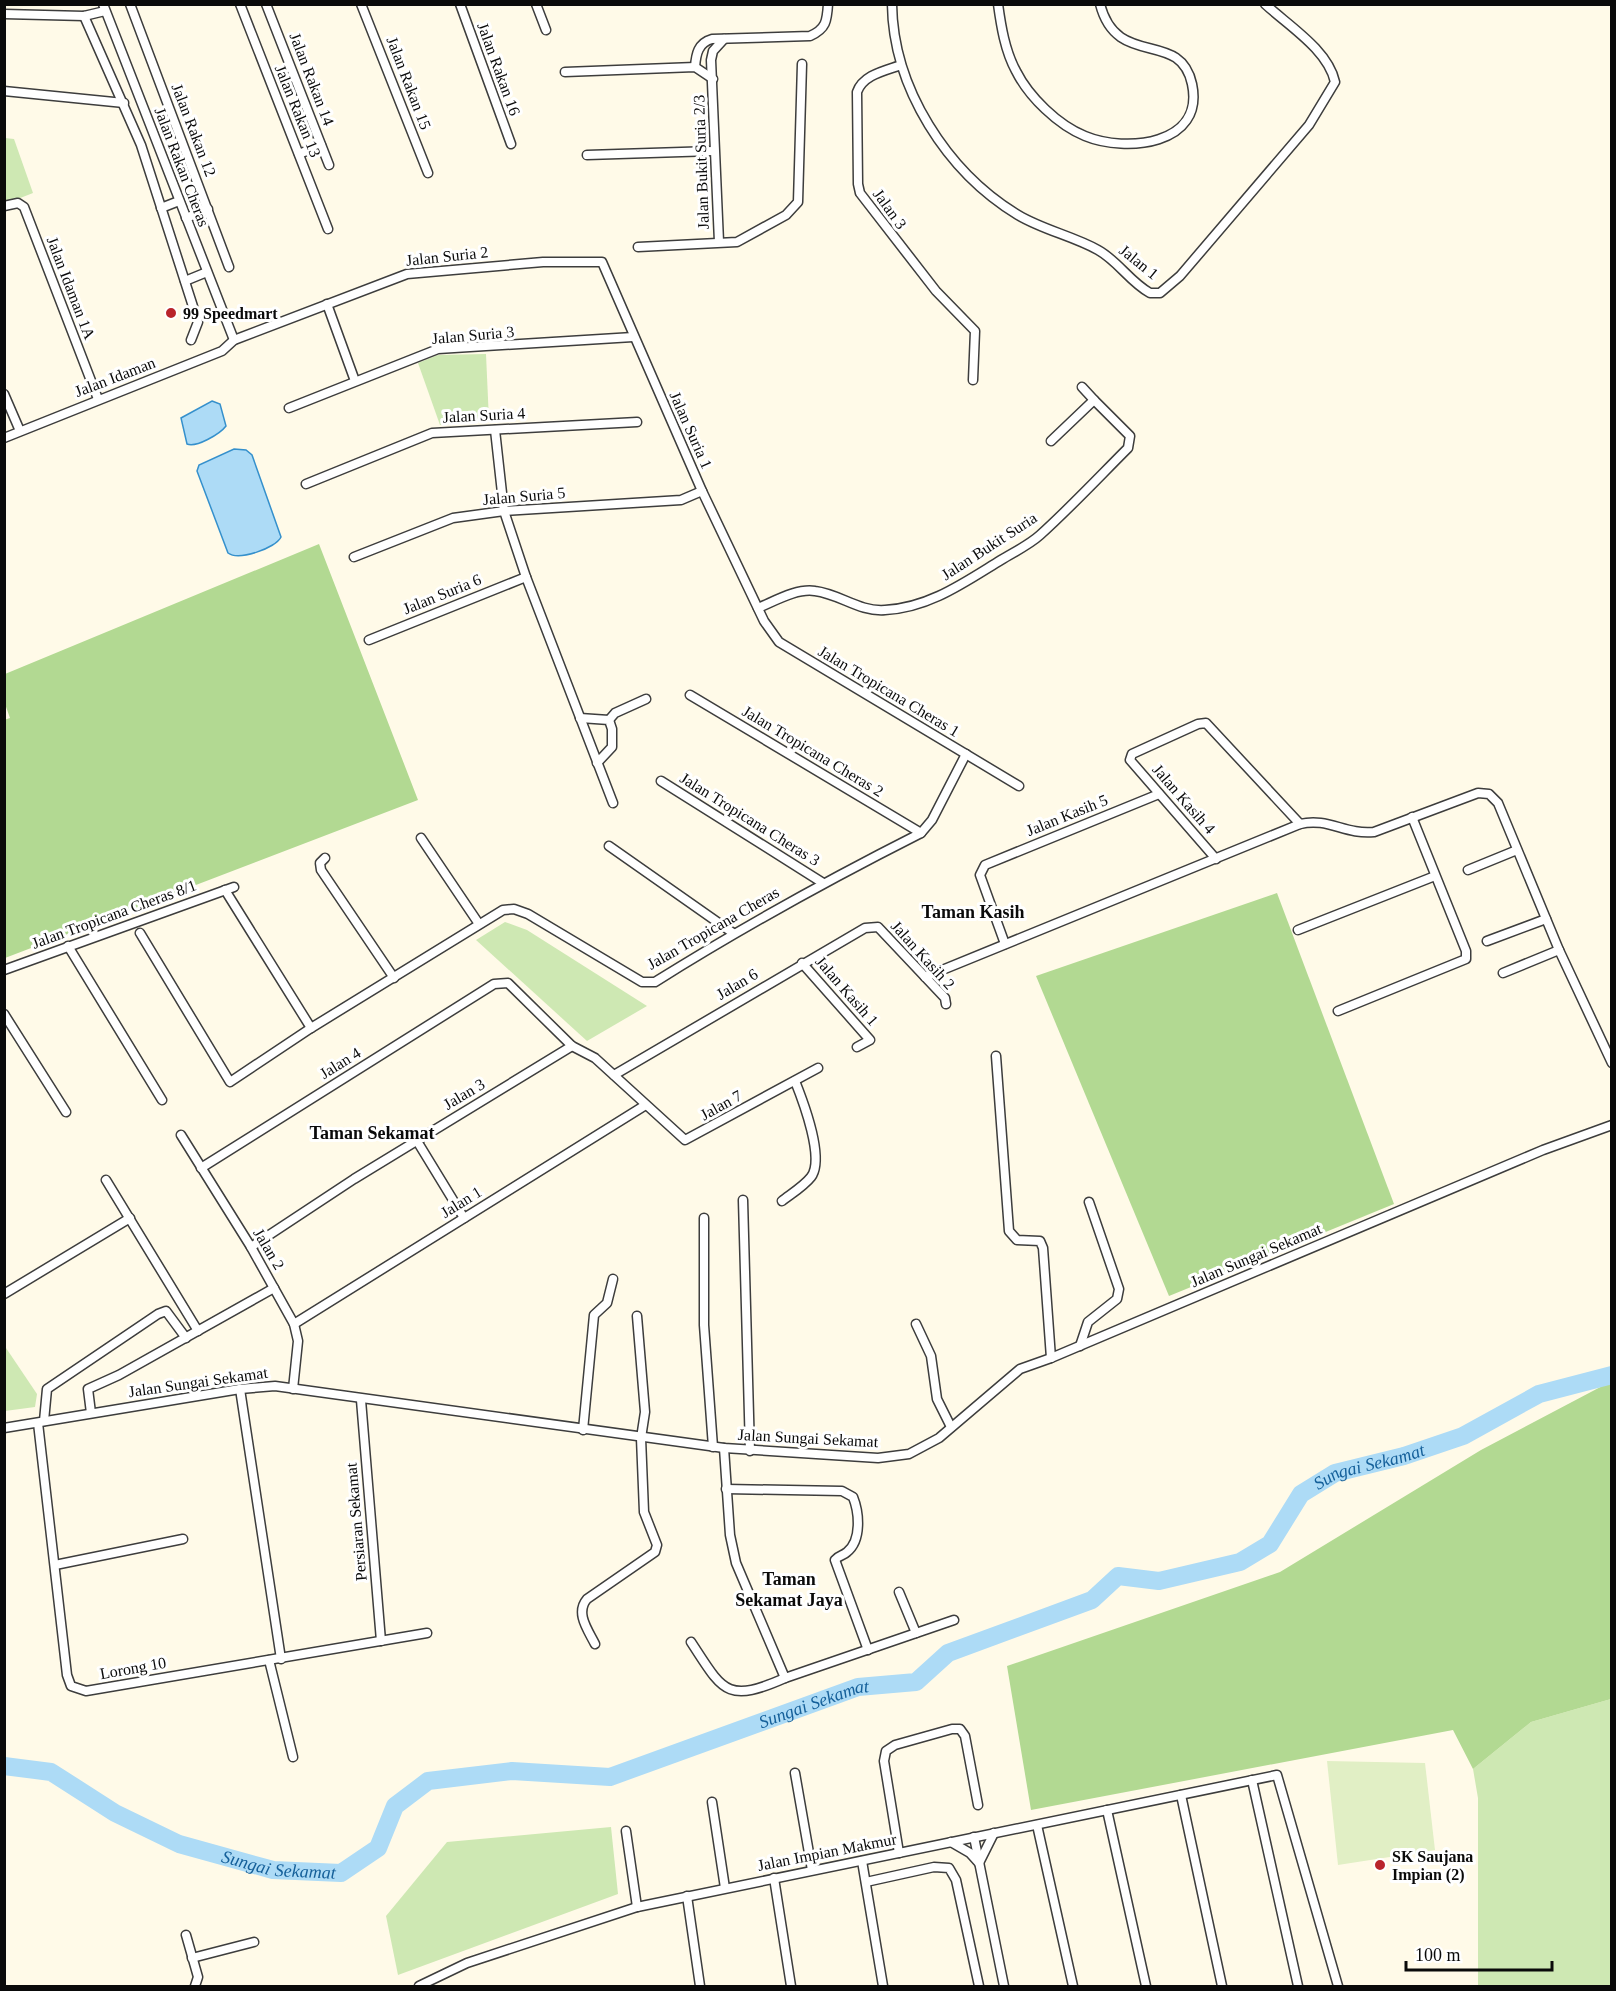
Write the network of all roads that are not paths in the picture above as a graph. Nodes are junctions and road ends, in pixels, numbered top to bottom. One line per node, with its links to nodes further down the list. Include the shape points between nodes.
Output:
1 (129, 4): 34 (street, Jalan Rakan 12)
2 (240, 4): 27 (street, Jalan Rakan 13)
3 (266, 4): 25 (street, Jalan Rakan 14)
4 (361, 4): 30 (street, Jalan Rakan 15)
5 (460, 4): 24 (street, Jalan Rakan 16)
6 (536, 4): 15 (street)
7 (828, 4): 16 (street, via 827,21 821,31 810,36)
8 (892, 4): 18 (street, Jalan 1, via 892,25)
9 (998, 4): 10 (street, via 1016,71 1040,103 1063,122 1084,136 1109,143 1143,144 1166,137 1183,125 1194,105 1186,66 1175,55 1133,45 1116,36 1104,21)
10 (1100, 4)
11 (1265, 4): 18 (street, Jalan 1, via 1324,59 1335,82 1309,125 1179,276 1160,292 1144,290 1098,250 1019,215 994,198 955,160 932,130)
12 (104, 8): 14 (street); 31 (street, Jalan Rakan Cheras)
13 (4, 14): 14 (street)
14 (84, 16): 23 (street)
15 (546, 30)
16 (724, 39): 19 (street, via 704,42 697,51); 21 (street, Jalan Bukit Suria 2/3, via 713,51)
17 (802, 64): 37 (street, via 798,202 786,215 736,242)
18 (901, 65): 47 (street, Jalan 3, via 873,75 861,83 857,92 860,192 929,282 975,331)
19 (695, 67): 20 (street); 21 (street)
20 (565, 72)
21 (713, 80): 26 (street, Jalan Bukit Suria 2/3)
22 (4, 91): 23 (street)
23 (124, 103): 33 (street)
24 (511, 144)
25 (321, 145): 27 (street); 29 (street, Jalan Rakan 14)
26 (713, 151): 28 (street); 37 (street, Jalan Bukit Suria 2/3)
27 (299, 154): 36 (street, Jalan Rakan 13)
28 (587, 155)
29 (329, 165)
30 (428, 173)
31 (179, 201): 33 (street); 35 (street, Jalan Rakan Cheras)
32 (4, 206): 51 (street, Jalan Idaman 1A, via 18,203 24,207)
33 (161, 208): 42 (street)
34 (208, 208): 35 (street); 40 (street, Jalan Rakan 12)
35 (186, 218): 41 (street, Jalan Rakan Cheras)
36 (327, 229)
37 (719, 242): 38 (street)
38 (638, 247)
39 (602, 262): 43 (street, Jalan Suria 2, via 543,262 407,274); 44 (street, Jalan Suria 1)
40 (229, 267)
41 (207, 272): 42 (street); 46 (street, Jalan Rakan Cheras)
42 (185, 281): 45 (street, via 198,322)
43 (327, 304): 46 (street, Jalan Suria 2); 48 (street)
44 (633, 338): 48 (street, Jalan Suria 3, via 438,349); 60 (street, Jalan Suria 1)
45 (191, 340)
46 (234, 340): 51 (street, Jalan Idaman, via 222,351)
47 (973, 380)
48 (355, 381): 53 (street, Jalan Suria 3)
49 (1082, 387): 52 (street)
50 (4, 394): 56 (street)
51 (98, 399): 56 (street, Jalan Idaman)
52 (1094, 400): 58 (street); 64 (street, Jalan Bukit Suria, via 1130,436 1128,448 1038,537 1001,560 926,603 906,609 857,607 813,590)
53 (289, 408)
54 (637, 422): 55 (street, Jalan Suria 4)
55 (495, 430): 59 (street, Jalan Suria 4, via 438,433); 61 (street)
56 (20, 431): 57 (street, Jalan Idaman)
57 (4, 438)
58 (1051, 441)
59 (306, 484)
60 (702, 491): 61 (street, Jalan Suria 5, via 681,500); 64 (street, Jalan Suria 1)
61 (504, 512): 62 (street, Jalan Suria 5, via 453,518); 63 (street)
62 (354, 557)
63 (526, 577): 65 (street, Jalan Suria 6); 68 (street)
64 (758, 608): 70 (street, Jalan Tropicana Cheras 1, via 779,642)
65 (369, 640)
66 (690, 695): 78 (street, Jalan Tropicana Cheras 2)
67 (646, 699): 69 (street, via 615,713)
68 (580, 718): 69 (street); 71 (street)
69 (609, 720): 71 (street, via 612,747)
70 (966, 754): 73 (street, Jalan Tropicana Cheras 1); 78 (street, Jalan Tropicana Cheras, via 932,820)
71 (597, 763): 75 (street)
72 (661, 781): 86 (street, Jalan Tropicana Cheras 3)
73 (1019, 786)
74 (1159, 794): 77 (street, Jalan Kasih 4, via 1130,760 1132,754 1198,723 1206,723); 83 (street, Jalan Kasih 4); 94 (street, Jalan Kasih 5, via 985,865 980,875)
75 (613, 803)
76 (1412, 817): 77 (street, via 1374,832 1357,834 1321,821); 81 (street, via 1478,793 1489,794 1498,803); 85 (street)
77 (1300, 825): 83 (street)
78 (921, 832): 86 (street, Jalan Tropicana Cheras)
79 (421, 838): 88 (street)
80 (609, 846): 92 (street)
81 (1517, 850): 84 (street); 87 (street)
82 (325, 858): 101 (street, via 320,863 321,870)
83 (1216, 859): 94 (street)
84 (1468, 870)
85 (1436, 876): 90 (street); 103 (street, via 1466,959)
86 (823, 883): 92 (street, Jalan Tropicana Cheras)
87 (1546, 919): 93 (street); 96 (street)
88 (479, 924): 92 (street, Jalan Tropicana Cheras, via 502,910 514,909 642,982 655,982); 101 (street, Jalan Tropicana Cheras)
89 (878, 927): 97 (street, Jalan 6, via 865,928); 100 (street, Jalan Kasih 2)
90 (1298, 930)
91 (140, 933): 106 (street, Jalan Tropicana Cheras, via 230,1082)
92 (733, 933)
93 (1487, 941)
94 (1005, 944): 100 (street)
95 (68, 946): 98 (street, Jalan Tropicana Cheras 8/1); 106 (street, Jalan Tropicana Cheras 8/1, via 230,889); 115 (street)
96 (1558, 950): 99 (street); 111 (street)
97 (802, 963): 109 (street, Jalan Kasih 1, via 870,1040); 113 (street, Jalan 6)
98 (4, 970)
99 (1503, 973)
100 (925, 977): 102 (street, Jalan Kasih 2)
101 (394, 978): 106 (street, Jalan Tropicana Cheras)
102 (946, 1004)
103 (1338, 1011)
104 (4, 1014): 107 (street)
105 (4, 1026): 107 (street)
106 (311, 1028)
107 (13, 1031): 117 (street)
108 (572, 1047): 113 (street, via 595,1058); 120 (street, Jalan 3); 121 (street, Jalan 4, via 508,983 494,984)
109 (857, 1047)
110 (996, 1056): 139 (street, via 1009,1232 1017,1240 1040,1241 1043,1248)
111 (1611, 1063)
112 (818, 1068): 114 (street, Jalan 7)
113 (614, 1075): 116 (street)
114 (795, 1081): 116 (street, Jalan 7, via 685,1140); 124 (street, via 808,1115 816,1165 812,1176)
115 (162, 1100)
116 (644, 1106): 127 (street, Jalan 1)
117 (66, 1112)
118 (1611, 1125): 138 (street, Jalan Sungai Sekamat, via 1543,1150)
119 (180, 1135): 121 (street, Jalan 2)
120 (417, 1141): 127 (street); 129 (street, Jalan 3)
121 (201, 1168): 129 (street, Jalan 2)
122 (106, 1180): 126 (street)
123 (743, 1200): 151 (street)
124 (782, 1201)
125 (1089, 1202): 138 (street, via 1119,1289 1117,1299 1088,1322)
126 (130, 1218): 132 (street); 136 (street)
127 (464, 1218): 134 (street, Jalan 1)
128 (704, 1218): 149 (street, via 704,1325)
129 (251, 1247): 131 (street, Jalan 2)
130 (613, 1279): 147 (street, via 607,1303 594,1315)
131 (274, 1287): 134 (street, Jalan 2); 136 (street)
132 (4, 1294)
133 (637, 1316): 148 (street, via 645,1412)
134 (294, 1324): 141 (street, Jalan 2, via 298,1341)
135 (916, 1324): 145 (street, via 931,1356 937,1399)
136 (198, 1330): 137 (street)
137 (186, 1338): 143 (street, via 88,1389); 144 (street, Lorong 10, via 172,1317 165,1311 158,1314 47,1389)
138 (1080, 1346): 139 (street, Jalan Sungai Sekamat)
139 (1051, 1358): 145 (street, Jalan Sungai Sekamat, via 1020,1369)
140 (240, 1389): 141 (street, Jalan Sungai Sekamat); 143 (street, Jalan Sungai Sekamat); 163 (street)
141 (293, 1389): 142 (street, Jalan Sungai Sekamat)
142 (361, 1400): 147 (street, Jalan Sungai Sekamat); 159 (street, Persiaran Sekamat)
143 (91, 1413): 144 (street, Jalan Sungai Sekamat)
144 (41, 1422): 146 (street, Jalan Sungai Sekamat); 154 (street, Lorong 10)
145 (951, 1427): 151 (street, Jalan Sungai Sekamat, via 909,1454 878,1458)
146 (4, 1428)
147 (583, 1430): 148 (street, Jalan Sungai Sekamat)
148 (641, 1438): 149 (street, Jalan Sungai Sekamat); 161 (street, via 644,1512 657,1545 655,1552 581,1605 581,1614)
149 (713, 1447): 150 (street, Jalan Sungai Sekamat)
150 (724, 1448): 151 (street, Jalan Sungai Sekamat); 152 (street)
151 (750, 1451)
152 (726, 1489): 162 (street, via 850,1494 855,1503 857,1531 849,1550 835,1560); 165 (street, via 736,1563)
153 (183, 1539): 154 (street)
154 (55, 1565): 164 (street, Lorong 10, via 71,1686 86,1691)
155 (899, 1592): 158 (street)
156 (954, 1620): 158 (street)
157 (427, 1633): 159 (street, Lorong 10)
158 (916, 1633): 162 (street)
159 (381, 1641): 163 (street, Lorong 10)
160 (691, 1642): 165 (street, via 716,1681 726,1688 746,1692)
161 (595, 1644)
162 (868, 1650): 165 (street)
163 (281, 1659): 164 (street, Lorong 10)
164 (269, 1660): 166 (street)
165 (785, 1678)
166 (293, 1757)
167 (795, 1773): 181 (street)
168 (1251, 1780): 169 (street, Jalan Impian Makmur); 200 (street); 201 (street, Jalan Impian Makmur, via 1277,1775)
169 (1181, 1795): 172 (street, Jalan Impian Makmur); 199 (street)
170 (712, 1802): 184 (street)
171 (978, 1805): 178 (street, via 960,1729 895,1745 886,1751 884,1761)
172 (1107, 1810): 173 (street, Jalan Impian Makmur); 198 (street)
173 (1037, 1825): 175 (street, Jalan Impian Makmur); 197 (street)
174 (626, 1832): 186 (street)
175 (994, 1833): 176 (street, Jalan Impian Makmur); 180 (street)
176 (974, 1837): 177 (street, Jalan Impian Makmur); 180 (street)
177 (951, 1842): 178 (street, Jalan Impian Makmur); 180 (street)
178 (899, 1853): 179 (street, Jalan Impian Makmur)
179 (862, 1861): 181 (street, Jalan Impian Makmur); 183 (street)
180 (979, 1863): 196 (street)
181 (812, 1870): 182 (street, Jalan Impian Makmur)
182 (774, 1878): 184 (street, Jalan Impian Makmur); 193 (street)
183 (866, 1882): 194 (street); 195 (street, via 934,1867 949,1868 956,1880)
184 (725, 1888): 185 (street, Jalan Impian Makmur)
185 (687, 1896): 186 (street, Jalan Impian Makmur); 192 (street)
186 (637, 1907): 191 (street, Jalan Impian Makmur, via 467,1963)
187 (186, 1935): 189 (street)
188 (254, 1942): 189 (street)
189 (192, 1958): 190 (street, via 198,1977)
190 (195, 1986)
191 (419, 1986)
192 (700, 1986)
193 (791, 1986)
194 (884, 1986)
195 (979, 1986)
196 (1004, 1986)
197 (1073, 1986)
198 (1146, 1986)
199 (1222, 1986)
200 (1298, 1986)
201 (1338, 1986)

